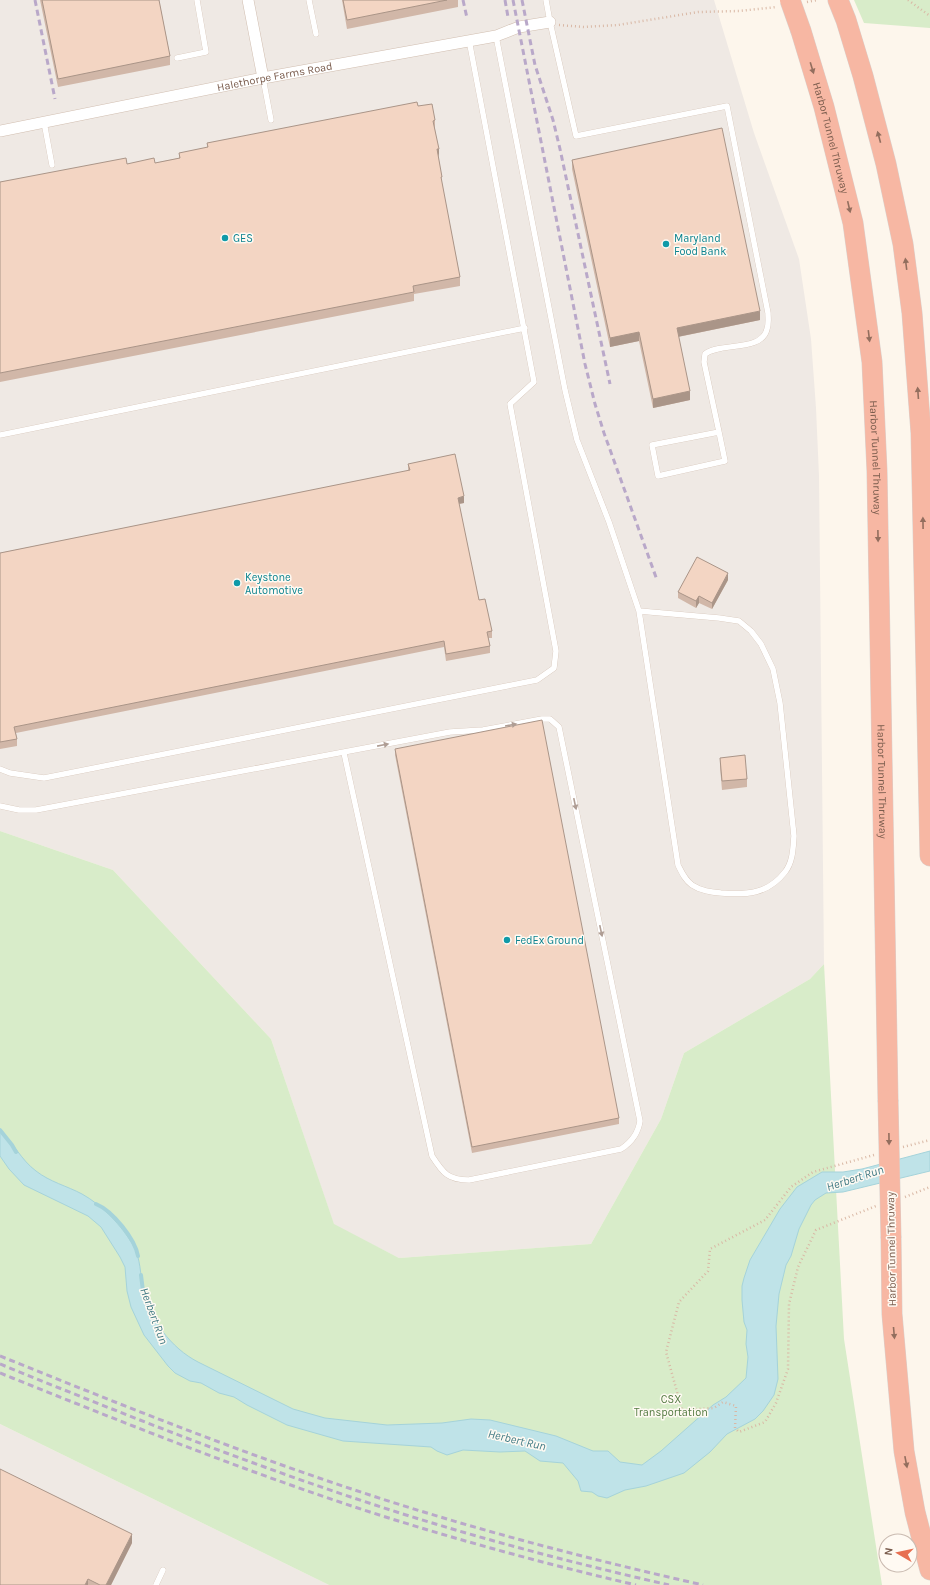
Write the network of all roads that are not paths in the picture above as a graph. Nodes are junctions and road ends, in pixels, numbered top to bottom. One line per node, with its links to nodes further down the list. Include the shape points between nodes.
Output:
1 (197, 0): 11 (lane, via 206,52)
2 (248, 0): 12 (street)
3 (309, 0): 8 (lane)
4 (546, 0): 7 (lane)
5 (790, 0): 26 (highway, Harbor Tunnel Thruway, one-way to 26, bridge, via 826,114 853,223 872,362 877,479 892,1314 904,1451 915,1512)
6 (838, 0): 24 (highway, one-way to 6, via 921,433 912,313 903,244 886,164 846,20)
7 (550, 22): 9 (street, Halethorpe Farms Road, via 519,27); 18 (lane, via 576,136 727,106 768,313 768,329 756,343 711,349 705,354 704,362)
8 (316, 34)
9 (496, 36): 10 (street, Halethorpe Farms Road); 20 (lane, via 577,440 609,522)
10 (469, 40): 12 (street, Halethorpe Farms Road); 17 (lane)
11 (177, 58)
12 (263, 78): 13 (lane); 14 (street, Halethorpe Farms Road)
13 (271, 120)
14 (44, 122): 15 (street, Halethorpe Farms Road); 16 (lane)
15 (0, 131)
16 (52, 165)
17 (525, 328): 19 (lane); 22 (lane, via 534,382 510,404 556,651 554,668 537,680 44,778)
18 (719, 432): 18 (lane, via 724,461 658,476 652,445)
19 (0, 435)
20 (639, 612): 20 (lane, via 678,865 683,877 701,890 714,892 750,894 764,889 776,882 790,864 794,836 780,703 773,669 761,644 751,631 739,622)
21 (344, 752): 21 (lane, one-way to 21, via 450,732 483,730 542,719 550,719 559,727 640,1121 639,1130 629,1144 621,1149 469,1180 451,1178 440,1168 432,1156); 23 (lane, via 36,810)
22 (0, 769)
23 (0, 806)
24 (930, 856)
25 (163, 1570): 27 (lane)
26 (930, 1570)
27 (156, 1585)

